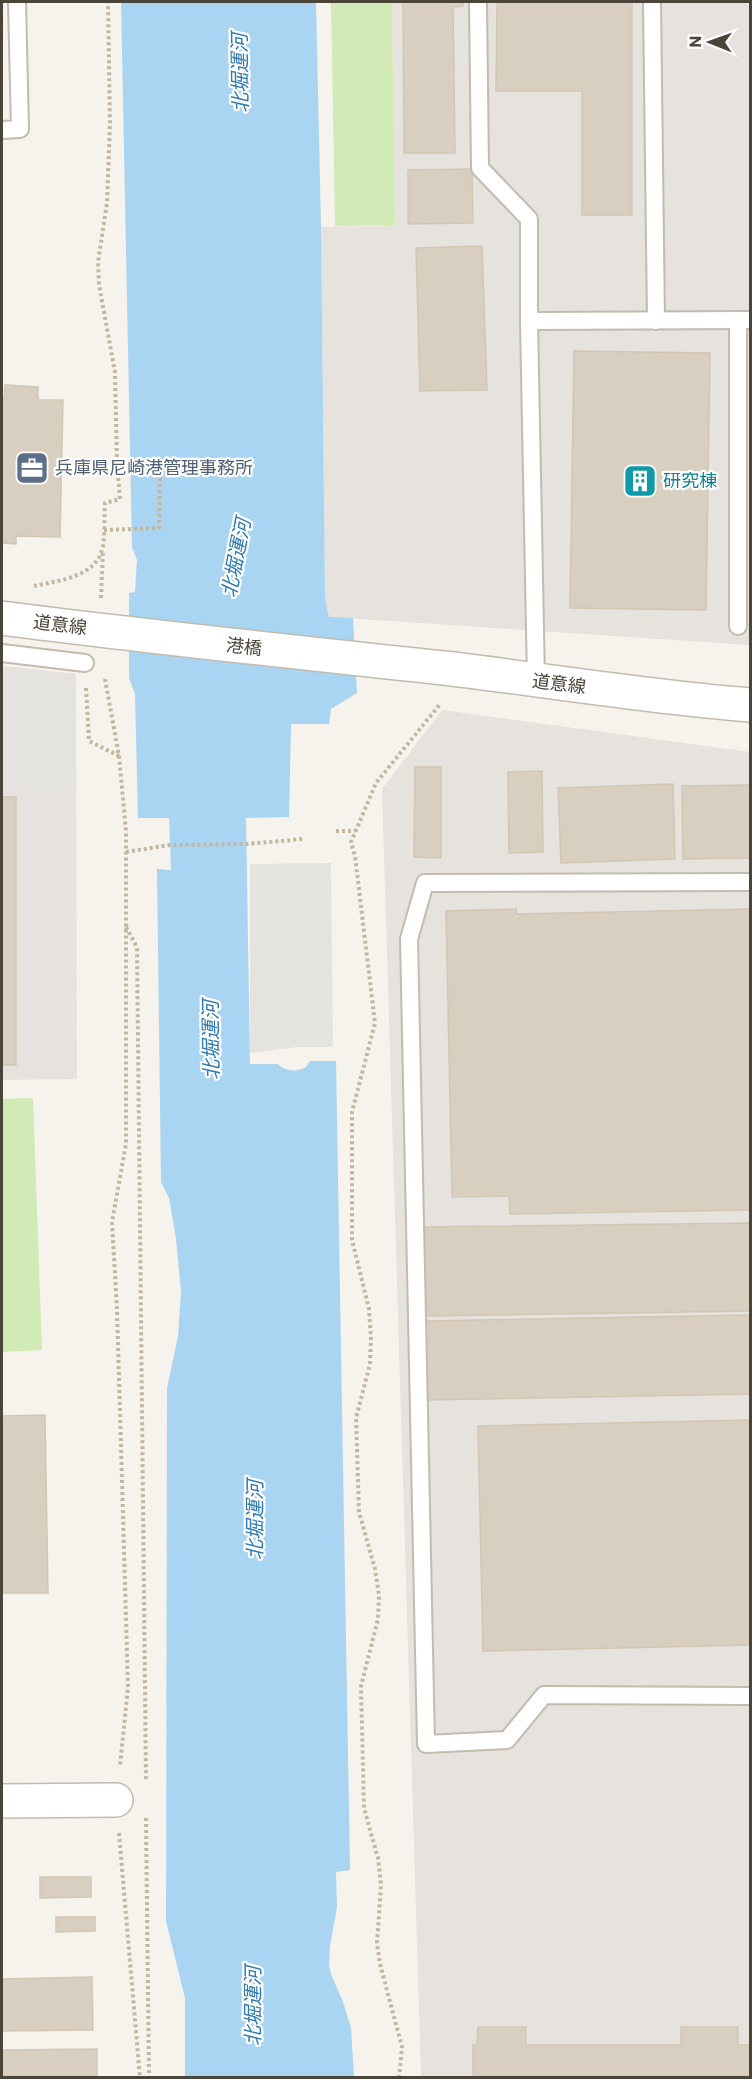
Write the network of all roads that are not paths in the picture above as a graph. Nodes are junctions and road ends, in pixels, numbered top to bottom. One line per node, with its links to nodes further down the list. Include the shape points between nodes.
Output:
1 (17, 2): 4 (lane, via 20,129)
2 (478, 2): 6 (lane, via 480,168 529,219)
3 (652, 2): 7 (lane)
4 (2, 130)
5 (744, 320): 7 (lane); 8 (lane)
6 (529, 321): 7 (lane); 15 (lane)
7 (656, 321)
8 (744, 424): 10 (lane)
9 (2, 618): 11 (street, 道意線)
10 (738, 626)
11 (119, 633): 13 (street, 港橋)
12 (2, 653): 14 (lane)
13 (368, 661): 15 (street, 道意線)
14 (85, 663)
15 (536, 681): 16 (street, 道意線)
16 (750, 705)
17 (750, 882): 18 (lane, via 425,883 409,939 426,1744 507,1740 544,1695)
18 (750, 1696)
19 (131, 1796): 20 (street)
20 (2, 1801)

